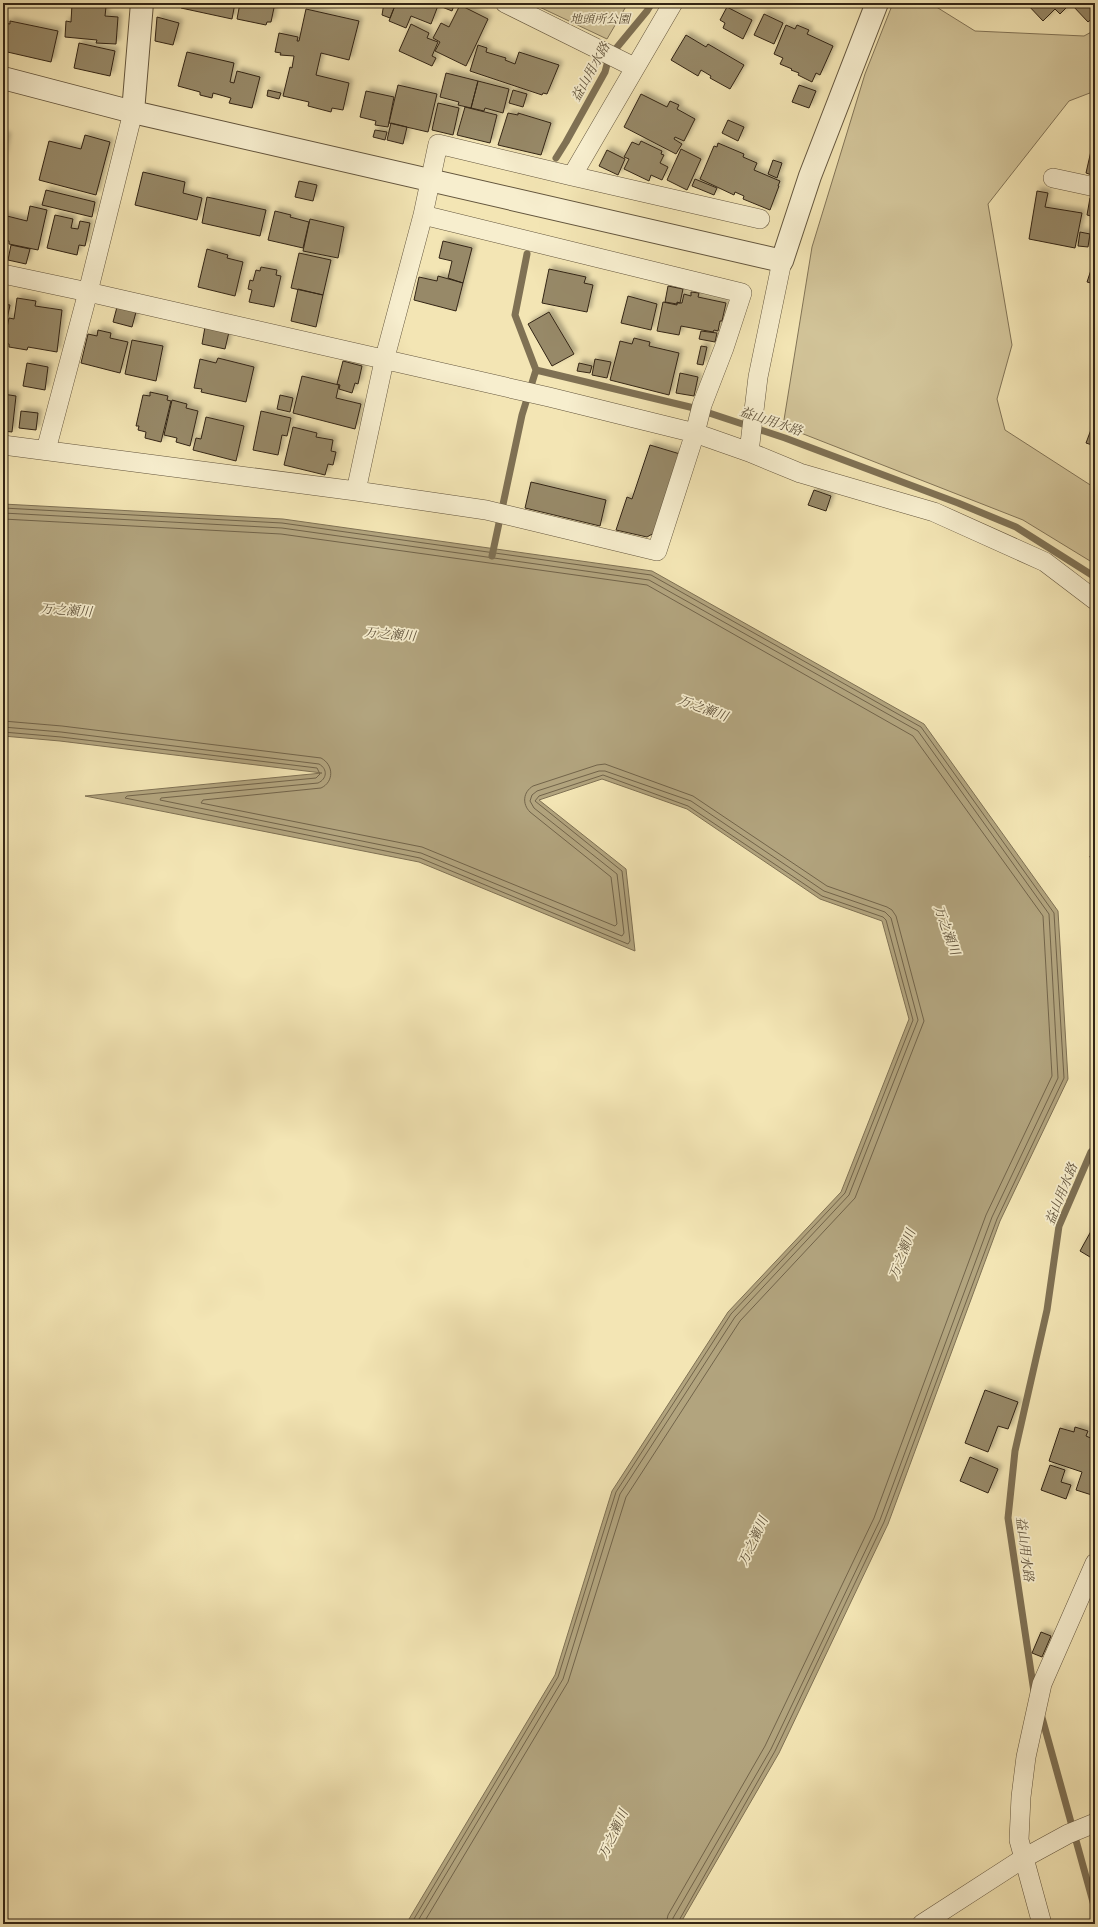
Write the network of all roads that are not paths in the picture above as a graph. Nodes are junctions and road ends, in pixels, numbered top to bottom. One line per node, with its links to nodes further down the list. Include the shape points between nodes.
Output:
1 (142, 3): 7 (street)
2 (505, 3): 5 (street)
3 (673, 3): 5 (street)
4 (877, 3): 14 (street, via 810,176)
5 (628, 64): 8 (street)
6 (3, 78): 7 (street)
7 (133, 112): 10 (street); 16 (street)
8 (572, 176): 10 (street, via 438,144); 13 (street)
9 (1053, 178): 11 (street)
10 (431, 180): 12 (street); 14 (street)
11 (1095, 187)
12 (423, 215): 17 (street); 18 (street, via 742,293)
13 (760, 219)
14 (782, 261): 20 (street, via 753,413)
15 (3, 274): 16 (street)
16 (88, 292): 17 (street); 21 (street)
17 (384, 361): 18 (street, via 549,397); 22 (street)
18 (698, 420): 20 (street); 22 (street, via 657,551 486,510)
19 (3, 445): 21 (street)
20 (750, 445): 23 (street, via 800,473 934,512 1045,562)
21 (46, 450): 22 (street)
22 (356, 491)
23 (1095, 600)
24 (1095, 1563): 26 (street, via 1042,1684 1021,1797 1019,1840)
25 (1082, 1828): 26 (street)
26 (1024, 1858): 27 (street); 28 (street)
27 (922, 1924)
28 (1042, 1924)

